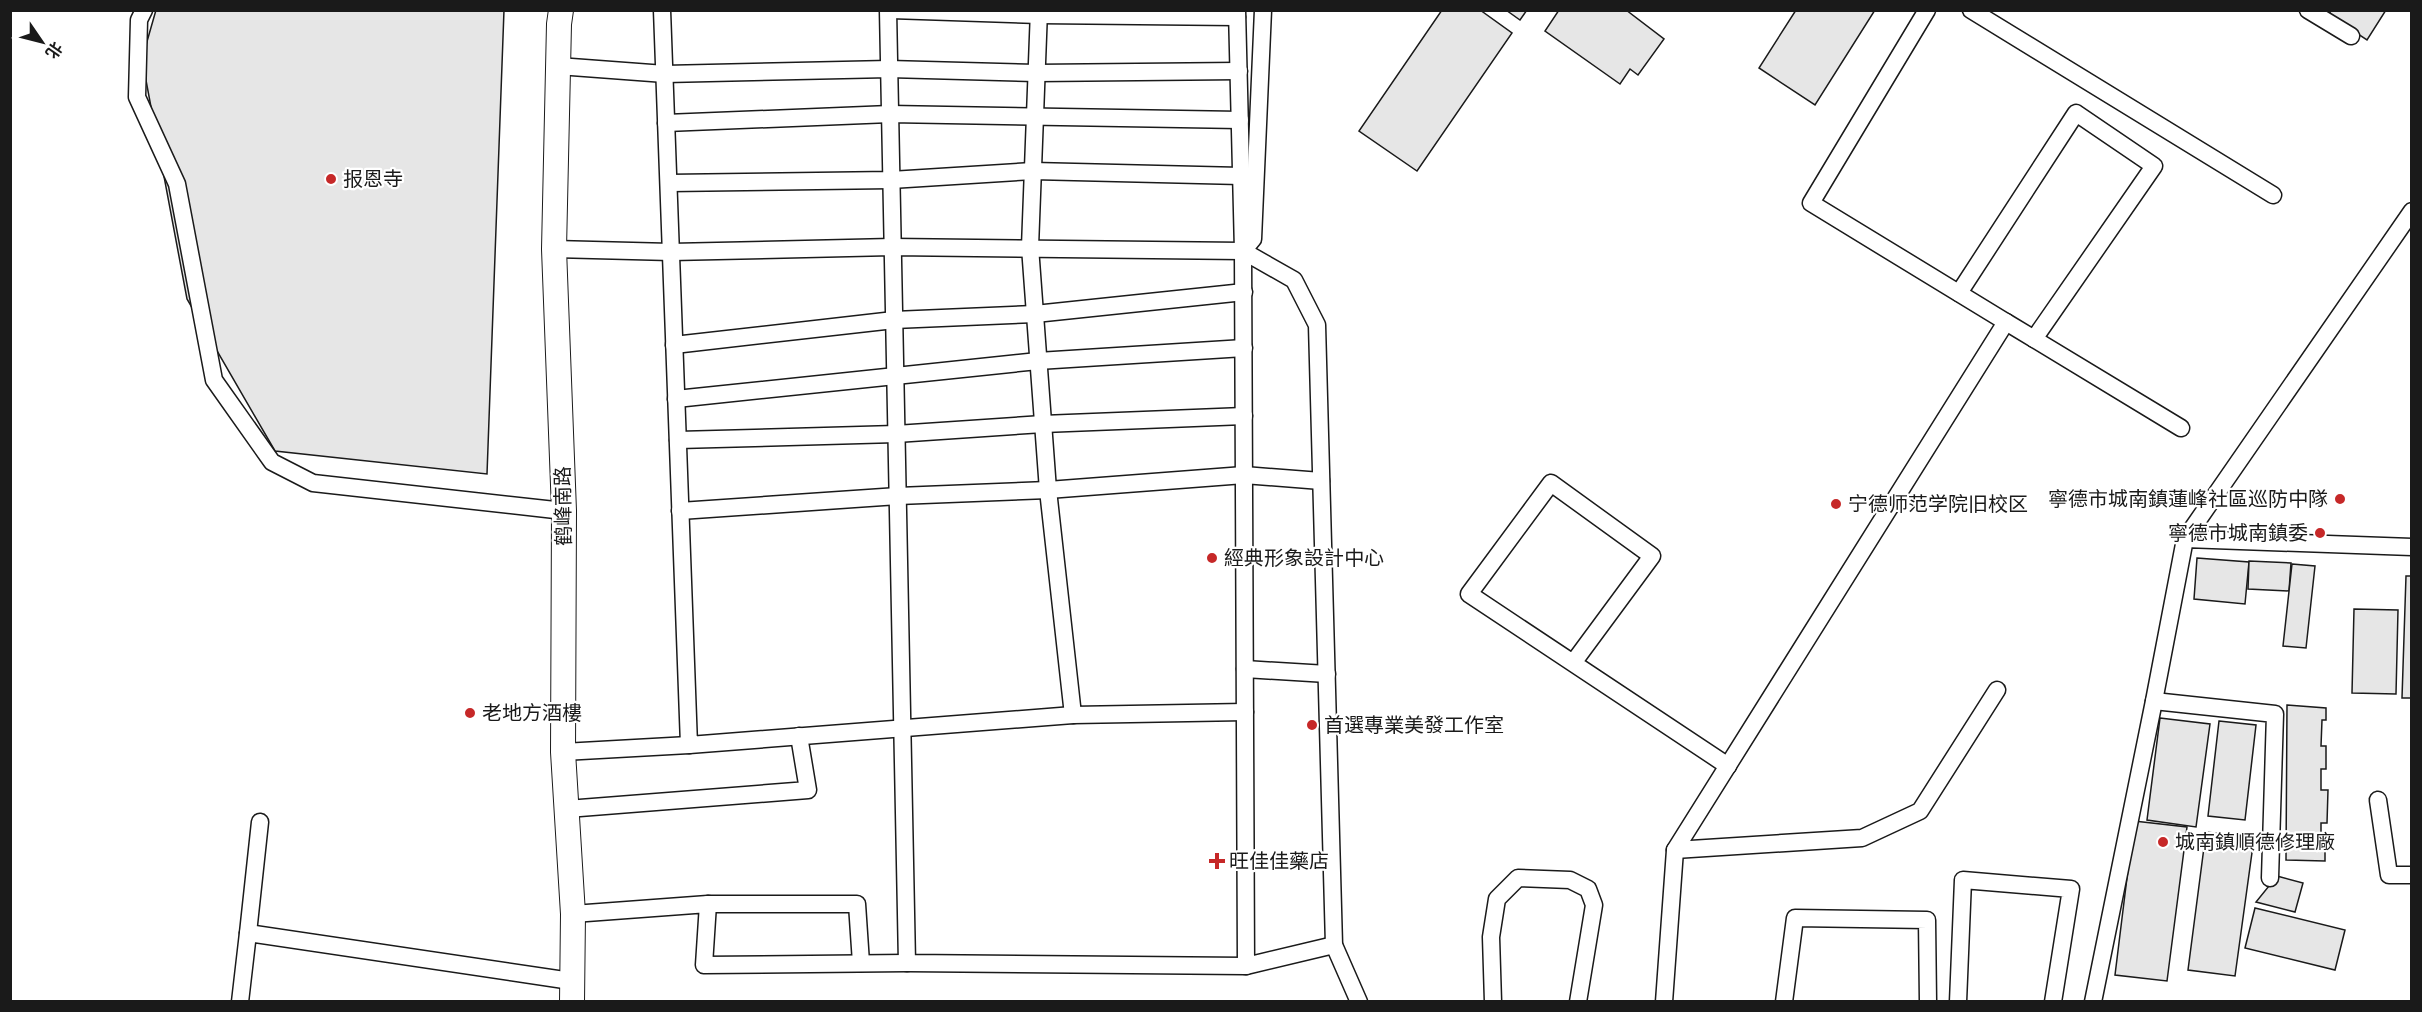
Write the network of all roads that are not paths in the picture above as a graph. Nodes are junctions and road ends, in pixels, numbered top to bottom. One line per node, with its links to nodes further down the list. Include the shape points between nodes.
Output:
1 (144, 10): 52 (street, via 139,20 137,97 177,183 214,380 272,462 314,483)
2 (561, 10): 12 (street, 鹤峰南路)
3 (662, 10): 16 (street)
4 (890, 10): 9 (street); 13 (street)
5 (1263, 10): 30 (street, via 1253,239)
6 (1927, 10): 33 (street, via 1811,203)
7 (1971, 10): 25 (street)
8 (2308, 10): 11 (street)
9 (1039, 13): 10 (street); 15 (street)
10 (1237, 14): 14 (street)
11 (2351, 36)
12 (558, 66): 16 (street); 29 (street, 鹤峰南路)
13 (889, 69): 15 (street); 16 (street); 17 (street)
14 (1239, 71): 15 (street); 19 (street)
15 (1036, 73): 18 (street)
16 (665, 74): 20 (street)
17 (890, 114): 18 (street); 20 (street); 23 (street)
18 (1035, 117): 19 (street); 21 (street)
19 (1240, 120): 22 (street)
20 (666, 123): 24 (street)
21 (1033, 171): 22 (street); 23 (street); 28 (street)
22 (1242, 176): 30 (street)
23 (891, 180): 24 (street); 27 (street)
24 (669, 183): 31 (street)
25 (2273, 195)
26 (2412, 211): 54 (street)
27 (892, 247): 28 (street); 31 (street); 35 (street)
28 (1030, 247): 30 (street); 34 (street)
29 (554, 249): 31 (street); 52 (street, 鹤峰南路)
30 (1243, 251): 32 (street); 49 (street, via 1294,280 1317,325)
31 (671, 252): 38 (street)
32 (1244, 292): 34 (street); 39 (street)
33 (1959, 293): 36 (street); 37 (street, via 2076,113 2154,166)
34 (1035, 314): 35 (street); 40 (street)
35 (894, 320): 38 (street); 41 (street)
36 (2006, 322): 37 (street); 67 (street)
37 (2034, 339): 45 (street)
38 (675, 345): 42 (street)
39 (1244, 348): 40 (street); 43 (street)
40 (1038, 360): 41 (street); 44 (street)
41 (895, 374): 42 (street); 46 (street)
42 (676, 399): 47 (street)
43 (1244, 416): 44 (street); 48 (street)
44 (1043, 424): 46 (street); 50 (street)
45 (2181, 428)
46 (896, 434): 47 (street); 51 (street)
47 (678, 440): 53 (street)
48 (1244, 475): 49 (street); 50 (street); 57 (street)
49 (1321, 481): 58 (street)
50 (1048, 490): 51 (street); 62 (street)
51 (898, 496): 53 (street); 63 (street)
52 (564, 511): 66 (street, 鹤峰南路)
53 (681, 511): 65 (street)
54 (2185, 539): 55 (street); 60 (street)
55 (2412, 547)
56 (1573, 663): 56 (street, via 1469,594 1551,483 1652,556); 67 (street)
57 (1245, 669): 58 (street); 61 (street)
58 (1327, 674): 77 (street)
59 (1997, 690): 71 (street, via 1920,811 1862,838)
60 (2154, 701): 73 (street, via 2275,714); 91 (street)
61 (1245, 712): 62 (street); 80 (street)
62 (1072, 715): 63 (street)
63 (902, 728): 64 (street); 79 (street)
64 (800, 736): 65 (street); 69 (street, via 808,790)
65 (689, 745): 66 (street)
66 (563, 752): 69 (street, 鹤峰南路)
67 (1728, 766): 71 (street)
68 (2378, 800): 72 (street, via 2389,875)
69 (567, 809): 75 (street, 鹤峰南路)
70 (260, 822): 76 (street)
71 (1675, 850): 86 (street)
72 (2412, 875)
73 (2270, 879)
74 (708, 904): 75 (street); 78 (street, via 857,904); 78 (street, via 704,965)
75 (573, 914): 81 (street, 鹤峰南路)
76 (248, 933): 81 (street); 82 (street)
77 (1334, 945): 80 (street); 83 (street)
78 (861, 963): 79 (street)
79 (907, 963): 80 (street)
80 (1246, 966)
81 (571, 991)
82 (240, 1002)
83 (1359, 1002)
84 (1493, 1002): 85 (street, via 1491,937 1497,899 1518,878 1570,880 1587,888 1594,905)
85 (1578, 1002)
86 (1664, 1002)
87 (1784, 1002): 88 (street, via 1795,918 1927,920)
88 (1928, 1002)
89 (1958, 1002): 90 (street, via 1963,880 2071,889)
90 (2053, 1002)
91 (2093, 1002)

